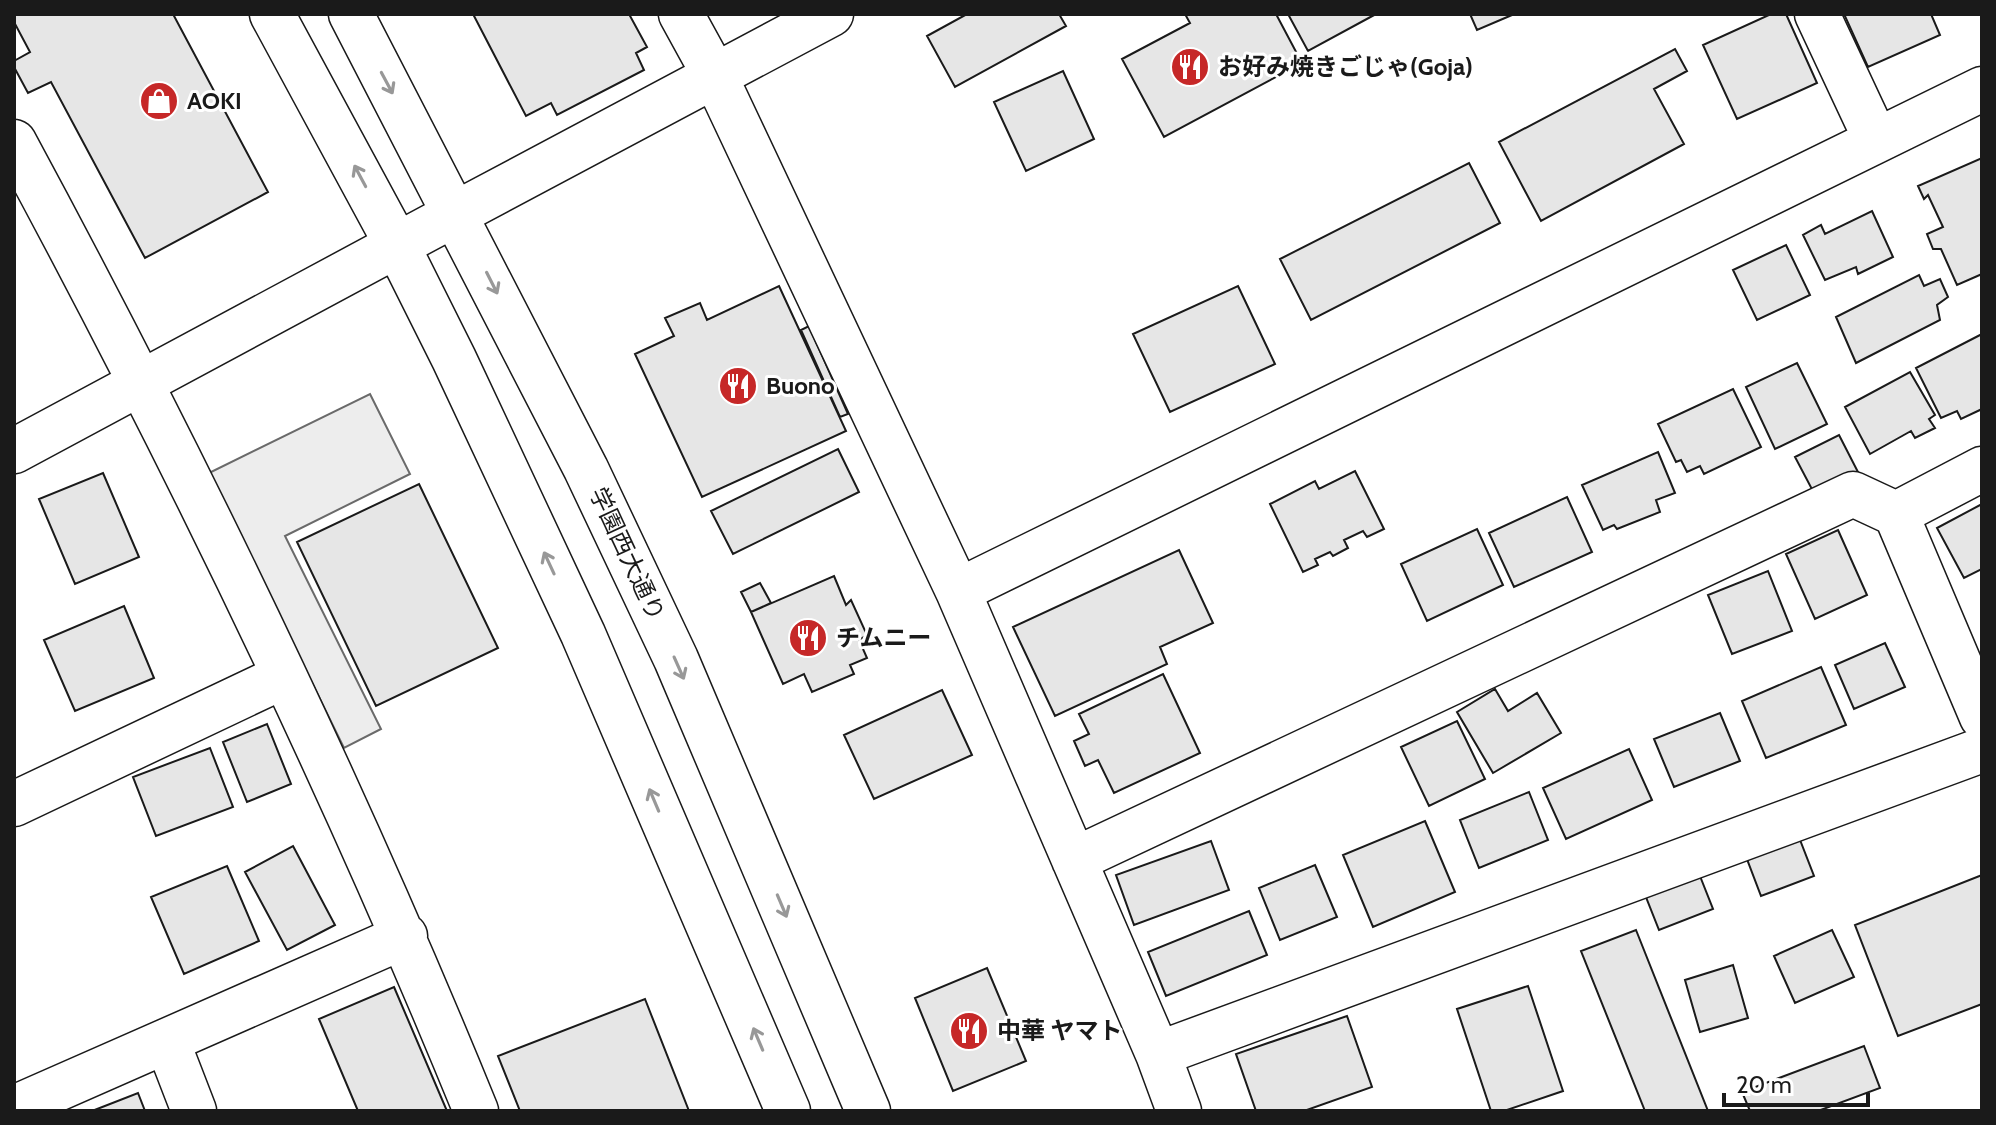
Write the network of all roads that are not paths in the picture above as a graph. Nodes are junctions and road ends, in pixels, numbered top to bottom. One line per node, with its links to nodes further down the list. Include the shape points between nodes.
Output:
1 (272, 14): 11 (street, one-way to 1)
2 (351, 14): 10 (street, 学園西大通り, one-way to 10)
3 (681, 14): 6 (street)
4 (831, 14): 6 (street)
5 (1817, 14): 8 (street)
6 (715, 76): 10 (street); 16 (street)
7 (1982, 89): 8 (street)
8 (1876, 140): 16 (street)
9 (14, 142): 12 (street)
10 (457, 213): 11 (street); 29 (street, 学園西大通り, one-way to 29, via 669,646)
11 (397, 245): 12 (street); 28 (street, one-way to 11, via 583,634)
12 (143, 383): 13 (street); 17 (street)
13 (14, 451)
14 (1982, 469): 15 (street)
15 (1896, 514): 18 (street); 21 (street, via 1853,494)
16 (958, 591): 21 (street)
17 (282, 677): 20 (street); 22 (street)
18 (1982, 717)
19 (1982, 750): 24 (street)
20 (14, 804)
21 (1074, 860): 24 (street)
22 (405, 936): 23 (street); 27 (street)
23 (167, 1041): 25 (street); 26 (street)
24 (1158, 1054): 30 (street)
25 (14, 1108)
26 (194, 1111)
27 (476, 1111)
28 (788, 1111)
29 (868, 1111)
30 (1179, 1111)

